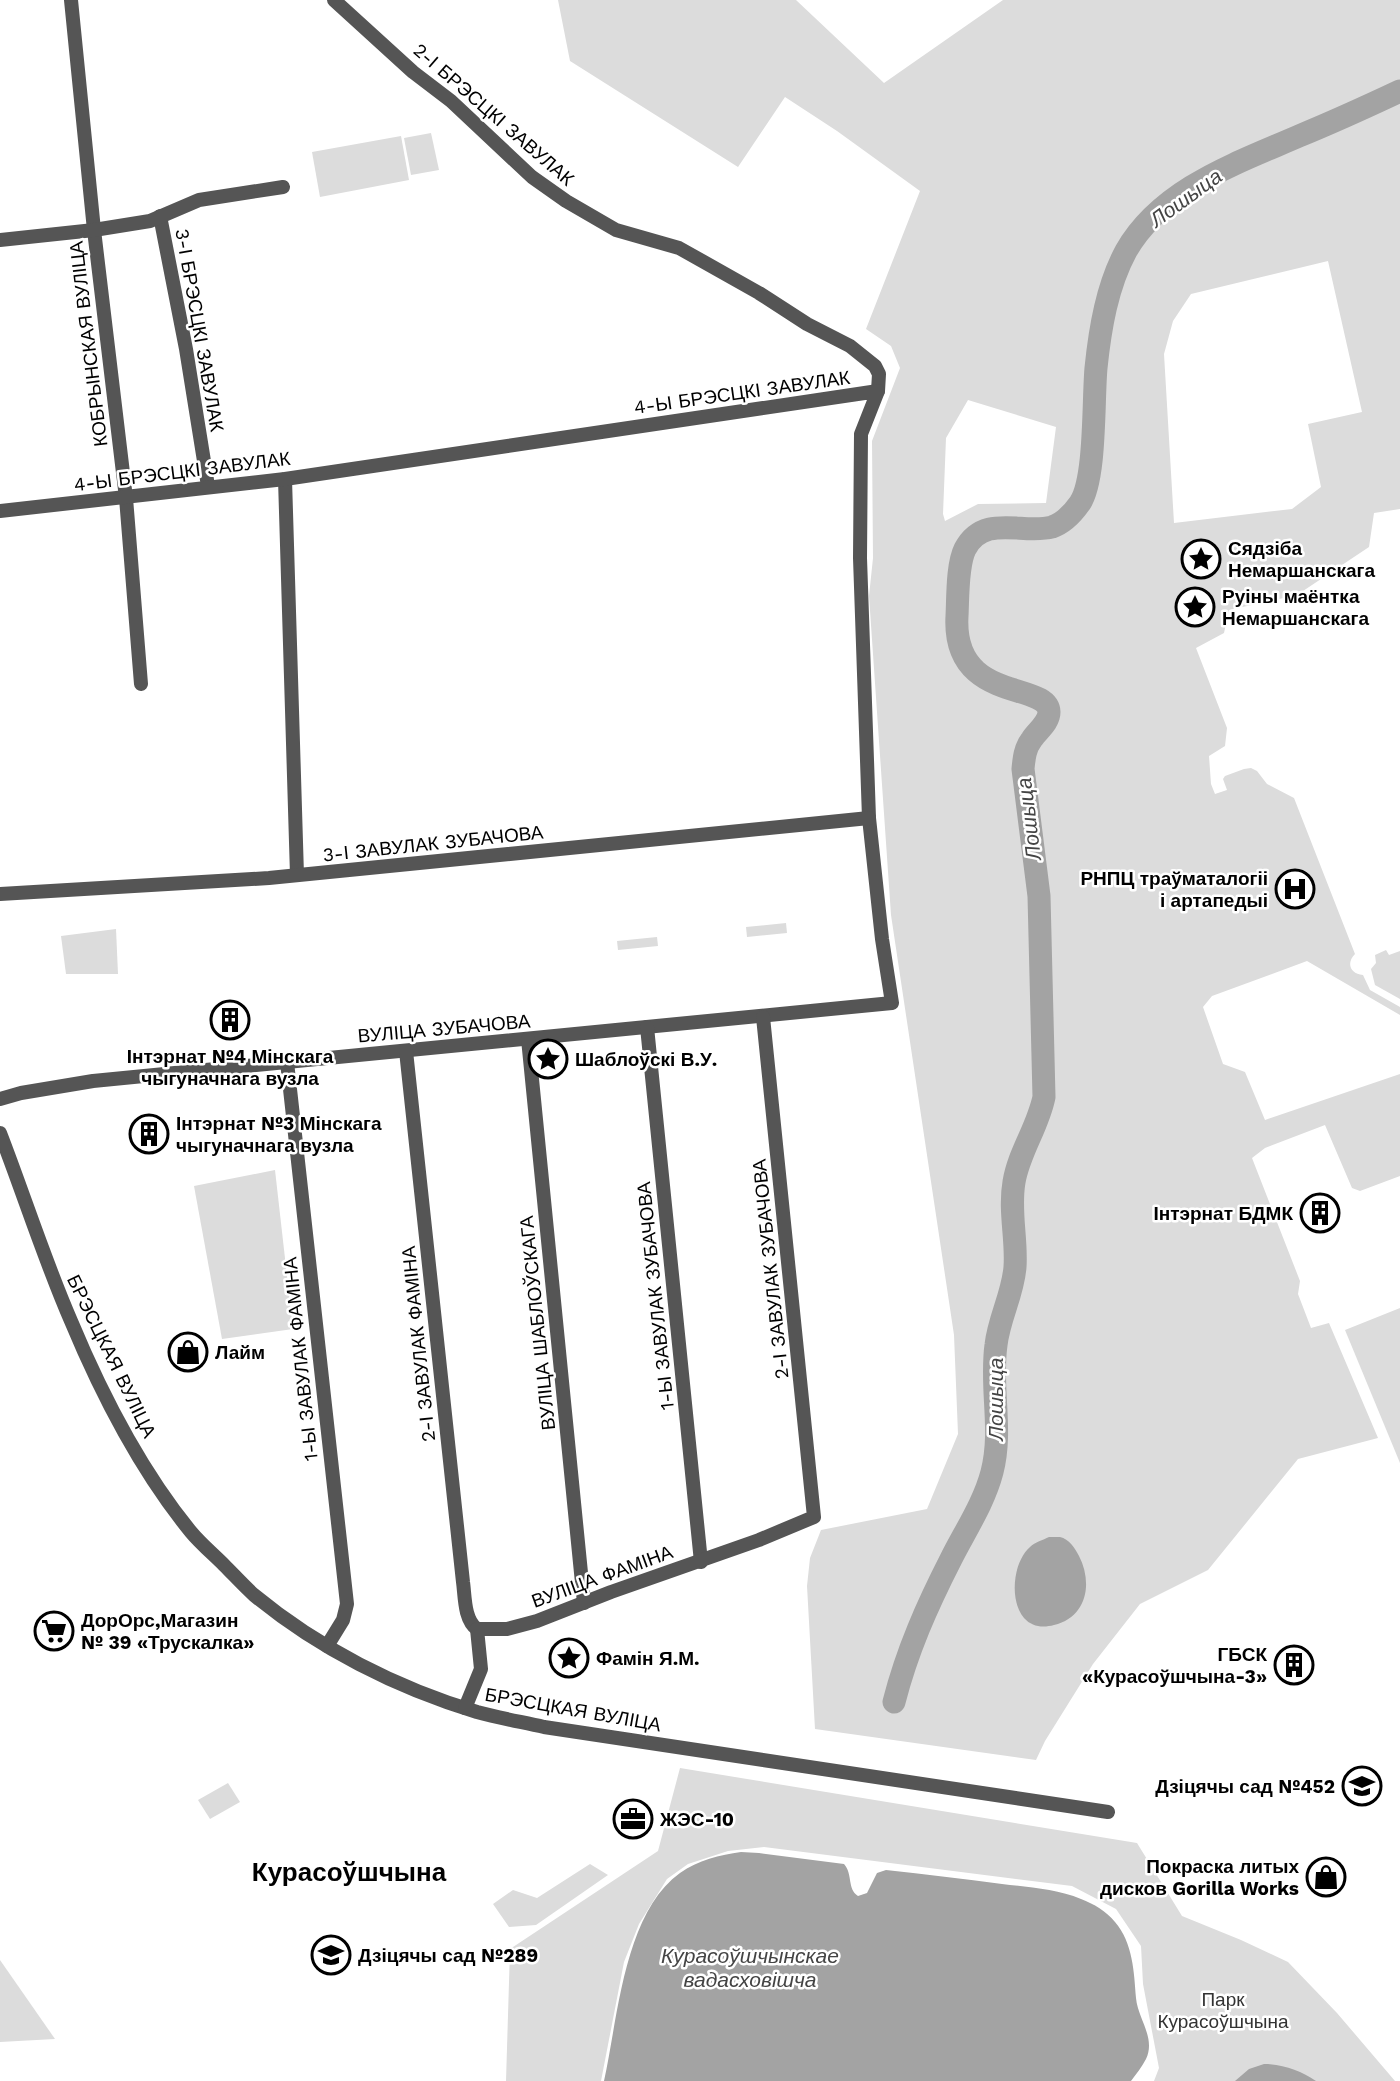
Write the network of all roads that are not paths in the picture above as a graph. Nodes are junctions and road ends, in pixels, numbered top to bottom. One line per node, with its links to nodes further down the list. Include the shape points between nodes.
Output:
1 (71, 0): 5 (street, КОБРЫНСКАЯ ВУЛІЦА)
2 (334, 0): 7 (street, 2-І БРЭСЦКІ ЗАВУЛАК, via 532,177 616,230 679,248 850,346 875,366)
3 (283, 187): 4 (street, via 199,200)
4 (160, 216): 5 (street, 3-І БРЭСЦКІ ЗАВУЛАК); 9 (street, 3-І БРЭСЦКІ ЗАВУЛАК)
5 (94, 230): 6 (street, 3-І БРЭСЦКІ ЗАВУЛАК); 10 (street, КОБРЫНСКАЯ ВУЛІЦА)
6 (0, 240)
7 (878, 391): 8 (street, 4-Ы БРЭСЦКІ ЗАВУЛАК); 13 (street, 4-Ы БРЭСЦКІ ЗАВУЛАК, via 861,434 860,558)
8 (285, 479): 9 (street, 4-Ы БРЭСЦКІ ЗАВУЛАК); 14 (street)
9 (208, 486): 10 (street, 4-Ы БРЭСЦКІ ЗАВУЛАК)
10 (126, 498): 11 (street, 4-Ы БРЭСЦКІ ЗАВУЛАК); 12 (street, КОБРЫНСКАЯ ВУЛІЦА)
11 (0, 511)
12 (141, 684)
13 (869, 818): 14 (street, 3-І ЗАВУЛАК ЗУБАЧОВА); 16 (street, 4-Ы БРЭСЦКІ ЗАВУЛАК)
14 (297, 875): 15 (street, 3-І ЗАВУЛАК ЗУБАЧОВА)
15 (0, 894)
16 (892, 1003): 17 (street, ВУЛІЦА ЗУБАЧОВА)
17 (763, 1017): 18 (street, ВУЛІЦА ЗУБАЧОВА); 24 (street, 2-І ЗАВУЛАК ЗУБАЧОВА)
18 (647, 1027): 19 (street, ВУЛІЦА ЗУБАЧОВА); 25 (street, 1-Ы ЗАВУЛАК ЗУБАЧОВА)
19 (528, 1039): 20 (street, ВУЛІЦА ЗУБАЧОВА); 26 (street, ВУЛІЦА ШАБЛОЎСКАГА)
20 (406, 1051): 21 (street, ВУЛІЦА ЗУБАЧОВА); 27 (street, 2-І ЗАВУЛАК ФАМІНА, via 463,1582 469,1618)
21 (287, 1062): 22 (street, ВУЛІЦА ЗУБАЧОВА, via 93,1081); 28 (street, 1-Ы ЗАВУЛАК ФАМІНА, via 347,1604)
22 (0, 1099)
23 (0, 1133): 28 (street, БРЭСЦКАЯ ВУЛІЦА, via 71,1323 132,1445 172,1508 253,1594)
24 (814, 1517): 25 (street, ВУЛІЦА ФАМІНА)
25 (701, 1562): 26 (street, ВУЛІЦА ФАМІНА)
26 (584, 1603): 27 (street, ВУЛІЦА ФАМІНА, via 507,1629)
27 (477, 1629): 29 (street, via 481,1669)
28 (327, 1646): 29 (street, БРЭСЦКАЯ ВУЛІЦА, via 418,1691)
29 (465, 1708): 30 (street, БРЭСЦКАЯ ВУЛІЦА, via 544,1727)
30 (1108, 1812)

